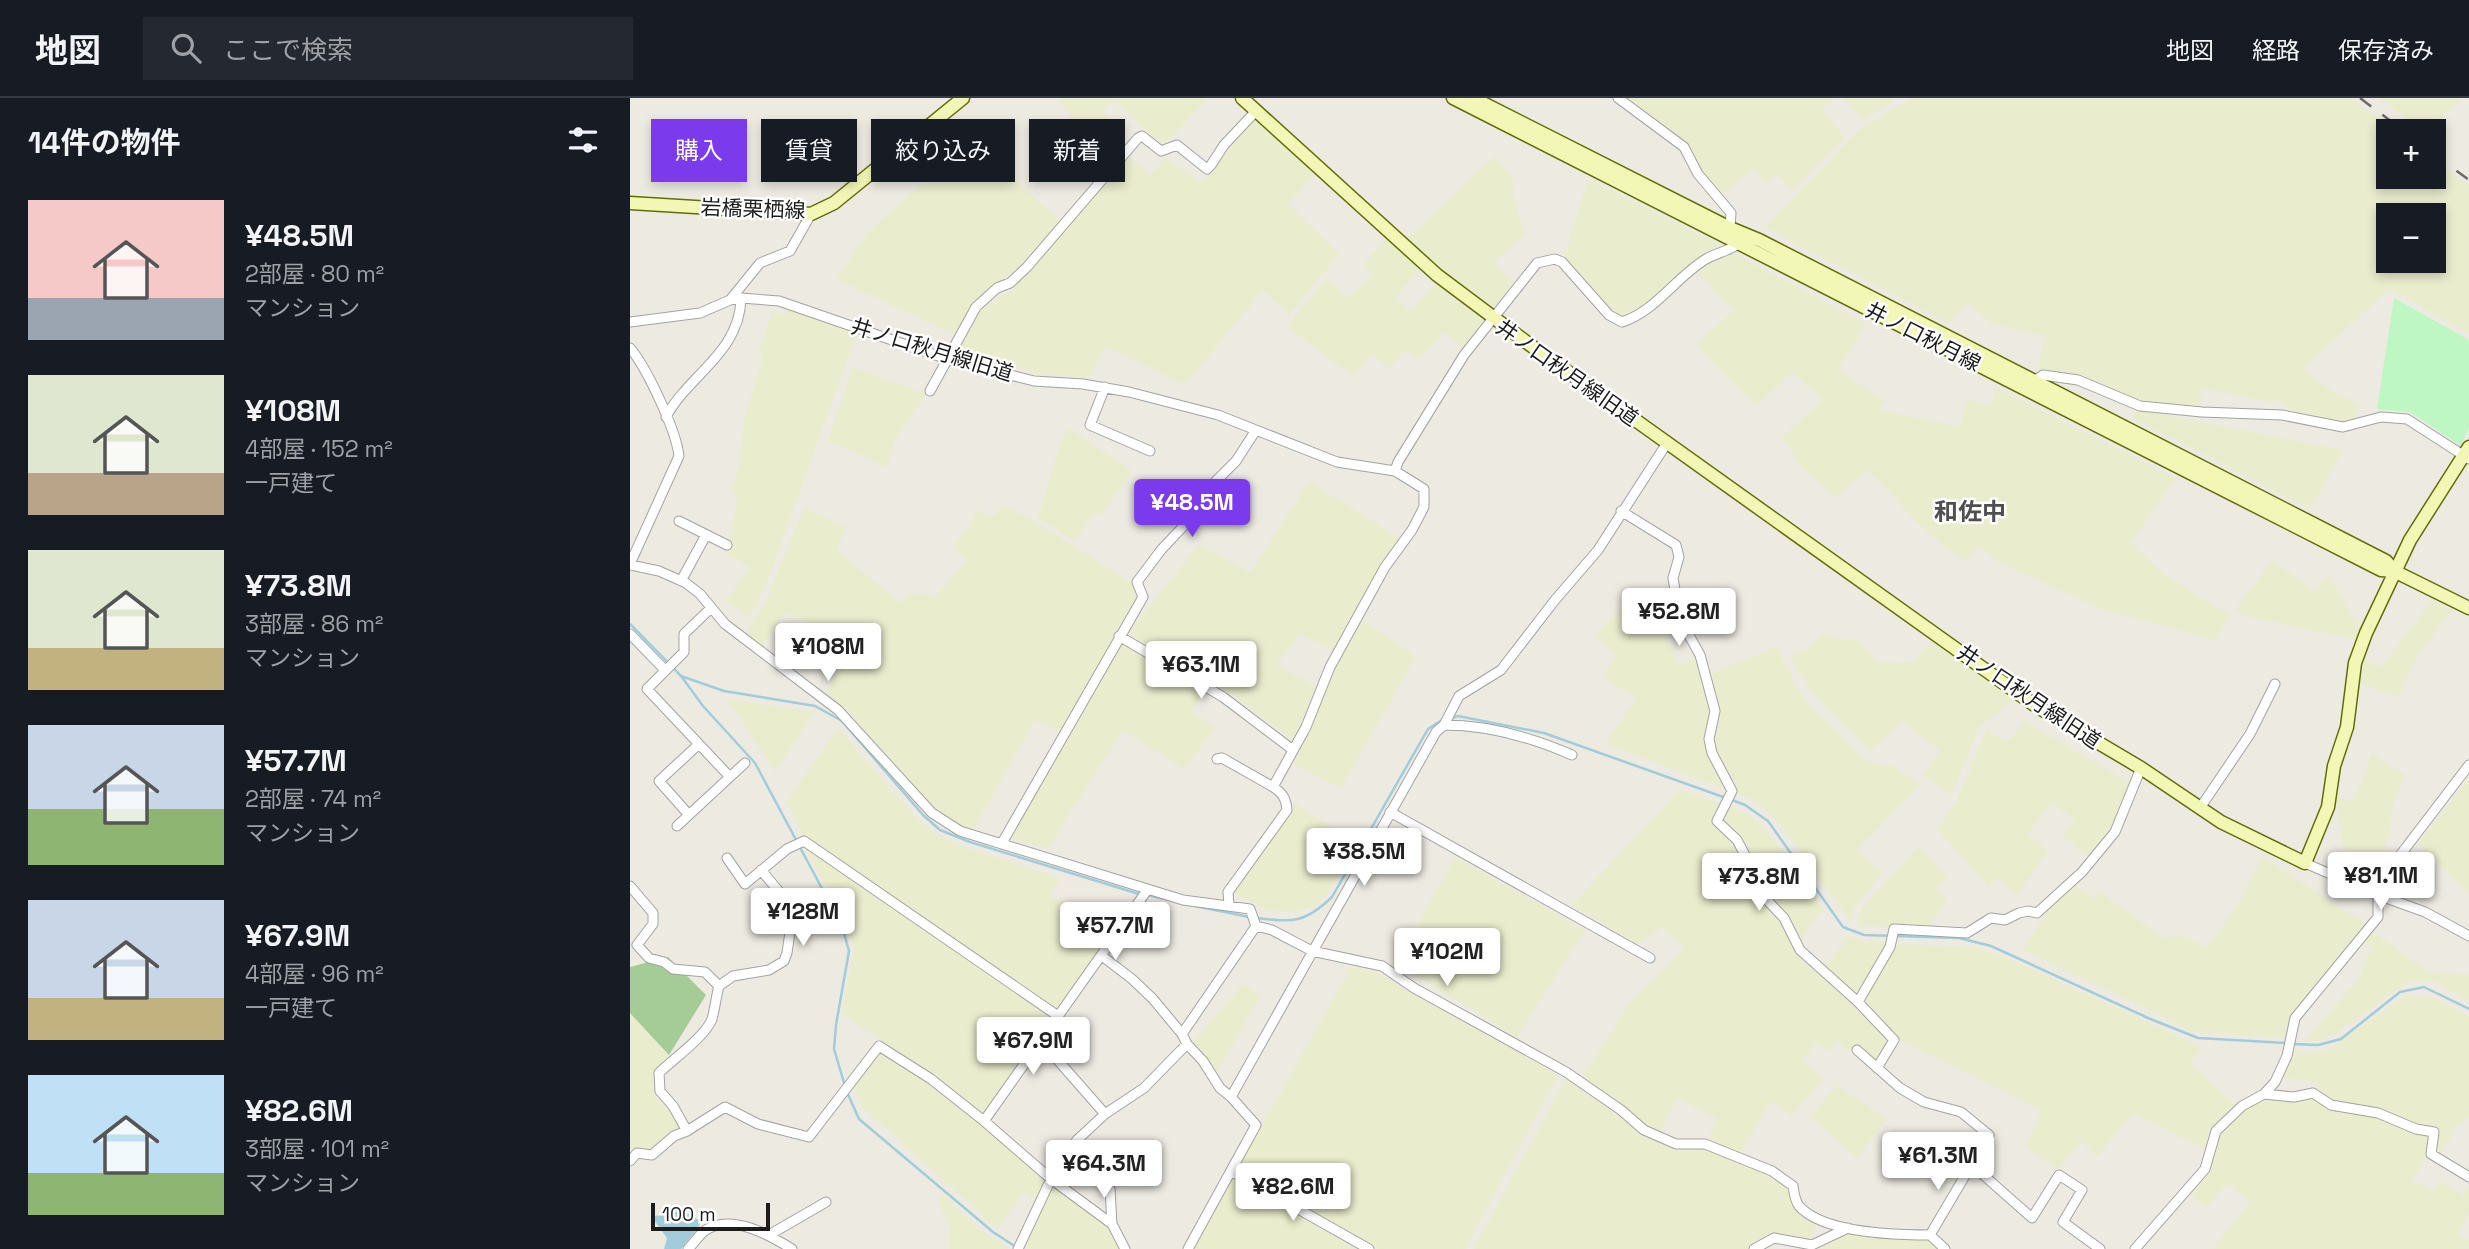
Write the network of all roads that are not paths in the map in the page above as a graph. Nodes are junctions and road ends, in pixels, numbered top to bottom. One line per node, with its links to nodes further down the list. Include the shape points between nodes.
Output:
1 (963, 98): 8 (main road, 岩橋栗栖線, via 834,203)
2 (1242, 98): 6 (main road)
3 (1453, 98): 10 (main road, 井ノ口秋月線)
4 (1473, 98): 9 (main road, 井ノ口秋月線)
5 (1618, 98): 9 (street, via 1684,147 1698,174 1731,213)
6 (1256, 111): 13 (main road, via 1437,275); 16 (street, via 1207,169 1177,145 1161,151 1142,136 1138,138 1027,267 976,307)
7 (630, 203): 8 (main road, 岩橋栗栖線)
8 (811, 214): 12 (street, via 790,251 760,263)
9 (1730, 228): 10 (main road, 井ノ口秋月線)
10 (1742, 240): 13 (street, via 1692,268 1636,317 1622,321 1609,315 1555,259 1537,263); 17 (main road, 井ノ口秋月線)
11 (741, 298): 12 (street, 井ノ口秋月線旧道); 16 (street, 井ノ口秋月線旧道, via 779,301); 20 (street, via 738,320 725,345)
12 (730, 300): 14 (street, 井ノ口秋月線旧道, via 701,313)
13 (1493, 317): 22 (main road, 井ノ口秋月線旧道); 25 (street, 井ノ口秋月線旧道, via 1464,355)
14 (630, 322)
15 (630, 348): 20 (street)
16 (947, 359): 18 (street, 井ノ口秋月線旧道, via 1034,381); 19 (street)
17 (2031, 385): 24 (street, via 2043,374 2078,380 2140,406 2281,415 2343,427 2381,417 2407,419); 31 (main road, 井ノ口秋月線, via 2386,561)
18 (1105, 387): 21 (street, 井ノ口秋月線旧道, via 1218,415); 23 (street, via 1090,425)
19 (930, 391)
20 (666, 417): 30 (street, via 679,456)
21 (1256, 430): 25 (street, 井ノ口秋月線旧道, via 1337,462); 36 (street, via 1195,514 1137,582 1143,597)
22 (1667, 443): 26 (street); 46 (main road, 井ノ口秋月線旧道, via 2033,704)
23 (1150, 451)
24 (2467, 454): 31 (main road)
25 (1395, 471): 41 (street, via 1424,489 1424,507 1330,667)
26 (1621, 511): 39 (street, via 1598,550 1501,670 1459,696); 67 (street, via 1676,545 1679,557 1673,578 1680,619 1700,655 1715,711 1709,739 1712,753 1732,792 1717,821 1737,840 1757,886 1784,918 1800,950)
27 (679, 521): 28 (street)
28 (706, 535): 29 (street); 32 (street)
29 (727, 545)
30 (630, 564): 32 (street)
31 (2394, 570): 34 (main road, 井ノ口秋月線); 55 (main road, via 2355,663 2347,727 2334,766 2328,807)
32 (681, 580): 33 (street)
33 (711, 607): 37 (street, via 684,634 684,652); 53 (street, via 726,625 838,710 932,813 960,831)
34 (2469, 608)
35 (630, 634): 37 (street)
36 (1119, 636): 41 (street, via 1223,697); 53 (street)
37 (665, 670): 40 (street, via 647,690)
38 (2275, 684): 49 (street, via 2250,734)
39 (1444, 725): 42 (street, via 1539,741); 50 (street)
40 (699, 744): 47 (street); 51 (street, via 659,781)
41 (1293, 750): 48 (street)
42 (1572, 755)
43 (1217, 759): 48 (street)
44 (745, 763): 47 (street)
45 (2469, 765): 59 (street, via 2401,855)
46 (2141, 768): 49 (main road, 井ノ口秋月線旧道); 67 (street, via 2115,832 2082,872 2037,913 2019,913 2005,920 1991,918 1968,933 1894,929 1890,947)
47 (730, 776): 51 (street)
48 (1275, 788): 60 (street, via 1287,810 1227,892)
49 (2200, 808): 55 (main road, 井ノ口秋月線旧道)
50 (1390, 812): 63 (street); 65 (street)
51 (689, 815): 52 (street)
52 (677, 825)
53 (1002, 843): 58 (street)
54 (727, 858): 56 (street, via 745,884)
55 (2305, 863): 59 (street, 井ノ口秋月線旧道)
56 (761, 870): 66 (street, via 786,900 792,918 787,953 784,961 769,970 733,976); 68 (street, via 804,841)
57 (630, 886): 66 (street, via 653,913 653,924 637,945 649,958 673,969 705,972)
58 (1148, 889): 60 (street, via 1182,900); 64 (street)
59 (2378, 895): 62 (street, 井ノ口秋月線旧道); 74 (street, via 2378,917 2295,1018 2287,1056)
60 (1229, 905): 61 (street, via 1250,909)
61 (1256, 925): 63 (street); 69 (street)
62 (2469, 936)
63 (1312, 951): 75 (street); 87 (street, via 1382,966 1566,1072 1644,1130 1676,1144 1706,1144 1772,1171 1793,1186 1797,1204 1811,1216)
64 (1102, 956): 68 (street); 69 (street, via 1153,999)
65 (1650, 958)
66 (719, 986): 78 (street, via 711,1021 687,1051 659,1073 660,1091)
67 (1858, 1002): 73 (street, via 1894,1040)
68 (1058, 1016): 70 (street)
69 (1182, 1034): 71 (street)
70 (1041, 1041): 76 (street); 77 (street)
71 (1187, 1044): 75 (street); 76 (street, via 1144,1088)
72 (1857, 1049): 73 (street)
73 (1877, 1068): 81 (street, via 1924,1102 1961,1112 1989,1135)
74 (2264, 1094): 83 (street, via 2294,1097 2314,1093 2331,1105 2378,1113 2434,1132 2431,1154); 99 (street, via 2242,1105 2216,1131 2205,1169)
75 (1231, 1097): 82 (street, via 1256,1125)
76 (1105, 1114): 79 (street)
77 (984, 1121): 78 (street, via 879,1046 809,1137 758,1124 725,1107); 84 (street)
78 (687, 1131): 80 (street, via 652,1155 638,1153)
79 (1077, 1140): 84 (street); 86 (street, via 1110,1189)
80 (630, 1161)
81 (1972, 1165): 89 (street); 98 (street, via 2032,1218 2059,1175 2082,1190 2063,1222)
82 (1231, 1171): 94 (street); 95 (street)
83 (2469, 1177)
84 (1051, 1180): 86 (street); 92 (street)
85 (826, 1202): 88 (street)
86 (1112, 1224): 93 (street)
87 (1848, 1228): 89 (street); 96 (street, via 1812,1245 1774,1238)
88 (769, 1235): 90 (street, via 720,1224 704,1232); 91 (street)
89 (1930, 1235): 97 (street)
90 (688, 1249)
91 (792, 1249)
92 (1018, 1249)
93 (1125, 1249)
94 (1188, 1249)
95 (1369, 1249)
96 (1754, 1249)
97 (1945, 1249)
98 (2100, 1249)
99 (2135, 1249)

